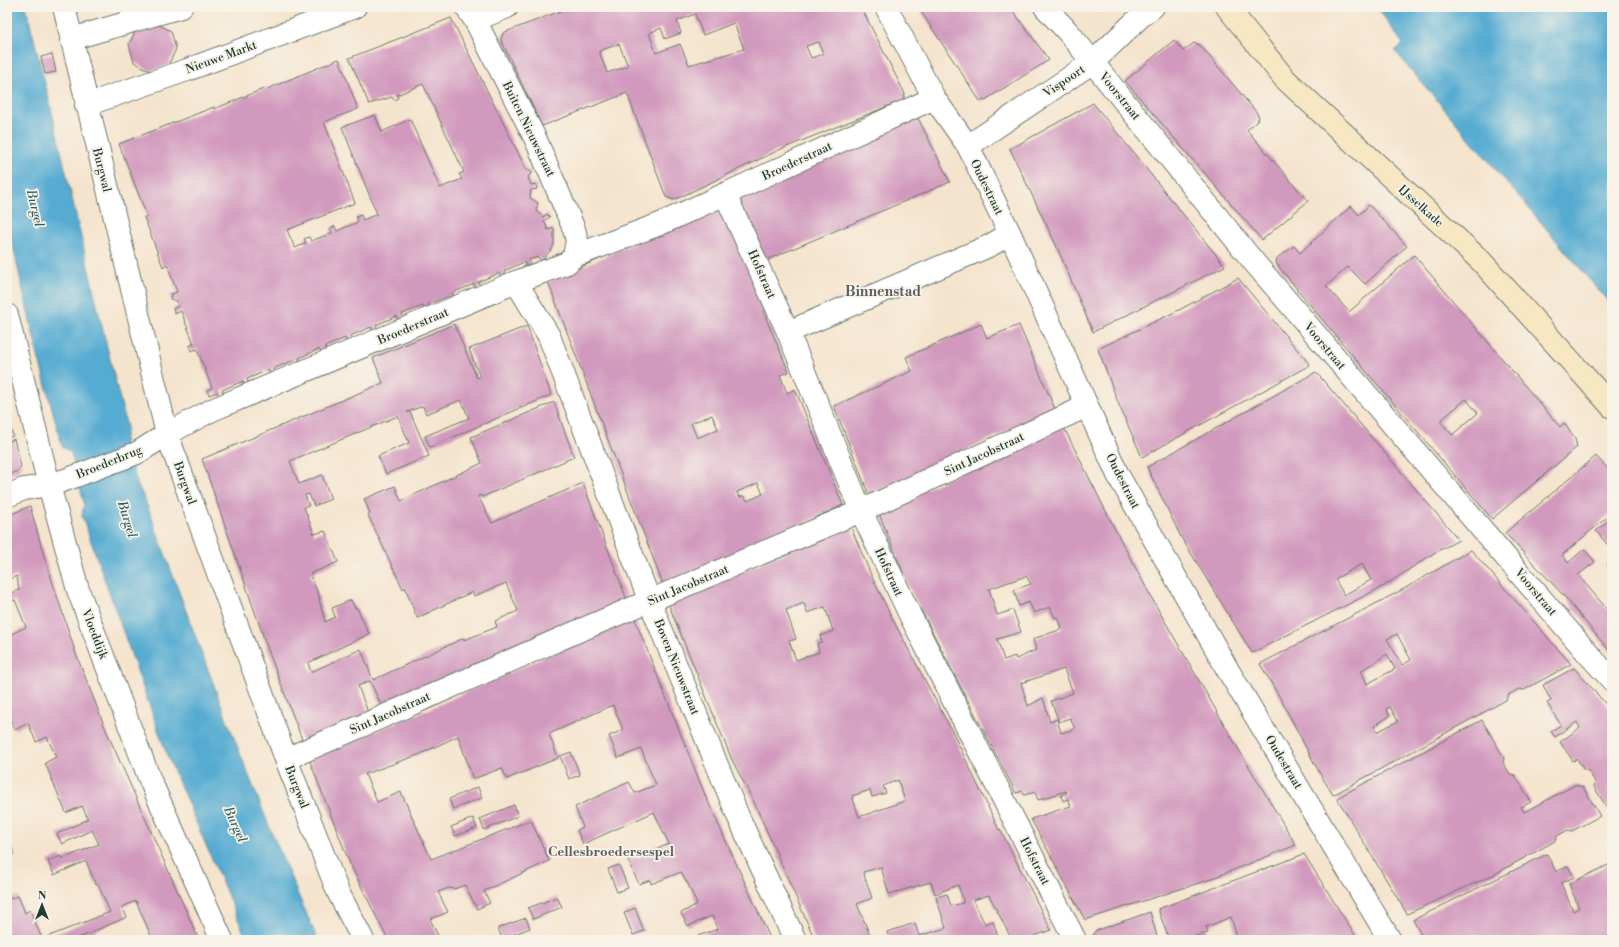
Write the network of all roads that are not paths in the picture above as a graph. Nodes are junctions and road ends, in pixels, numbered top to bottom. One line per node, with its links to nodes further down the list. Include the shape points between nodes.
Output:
1 (64, 7): 10 (street, Burgwal)
2 (181, 7): 10 (street)
3 (355, 7): 13 (street, Nieuwe Markt)
4 (507, 7): 9 (street)
5 (886, 7): 12 (street, Oudestraat)
6 (1045, 7): 11 (street, Voorstraat)
7 (1153, 7): 11 (street, Vispoort)
8 (1227, 7): 22 (street, IJsselkade, via 1285,79 1481,261)
9 (470, 14): 17 (street, Buiten Nieuwstraat, via 541,137 574,229 577,241)
10 (71, 39): 13 (street, Burgwal)
11 (1092, 62): 14 (street, Vispoort); 28 (street, Voorstraat, via 1253,261)
12 (934, 98): 14 (street, Oudestraat); 15 (street, Broederstraat)
13 (86, 105): 23 (street, Burgwal)
14 (968, 146): 16 (street, Oudestraat)
15 (725, 194): 17 (street, Broederstraat, via 658,218); 20 (street, Hofstraat)
16 (1010, 234): 20 (street, via 988,246); 21 (street, Oudestraat)
17 (574, 256): 18 (street, Broederstraat, via 567,263)
18 (516, 282): 23 (street, Broederstraat, via 212,410); 27 (street, Boven Nieuwstraat, via 549,336)
19 (7, 315): 24 (street, Vloeddijk)
20 (788, 332): 26 (street, Hofstraat)
21 (1088, 406): 26 (street, Sint Jacobstraat); 34 (street, Oudestraat, via 1118,475 1183,590)
22 (1612, 407)
23 (167, 434): 24 (street, Broederbrug, via 137,453); 29 (street, Burgwal)
24 (59, 482): 25 (street, Broederbrug, via 24,489); 30 (street, Vloeddijk, via 78,590 150,780)
25 (7, 496)
26 (861, 511): 27 (street, Sint Jacobstraat); 33 (street, Hofstraat, via 910,615)
27 (650, 602): 29 (street, Sint Jacobstraat); 32 (street, Boven Nieuwstraat, via 738,816)
28 (1612, 680)
29 (286, 759): 31 (street, Burgwal, via 338,892)
30 (222, 940)
31 (363, 940)
32 (795, 940)
33 (1075, 940)
34 (1390, 940)

